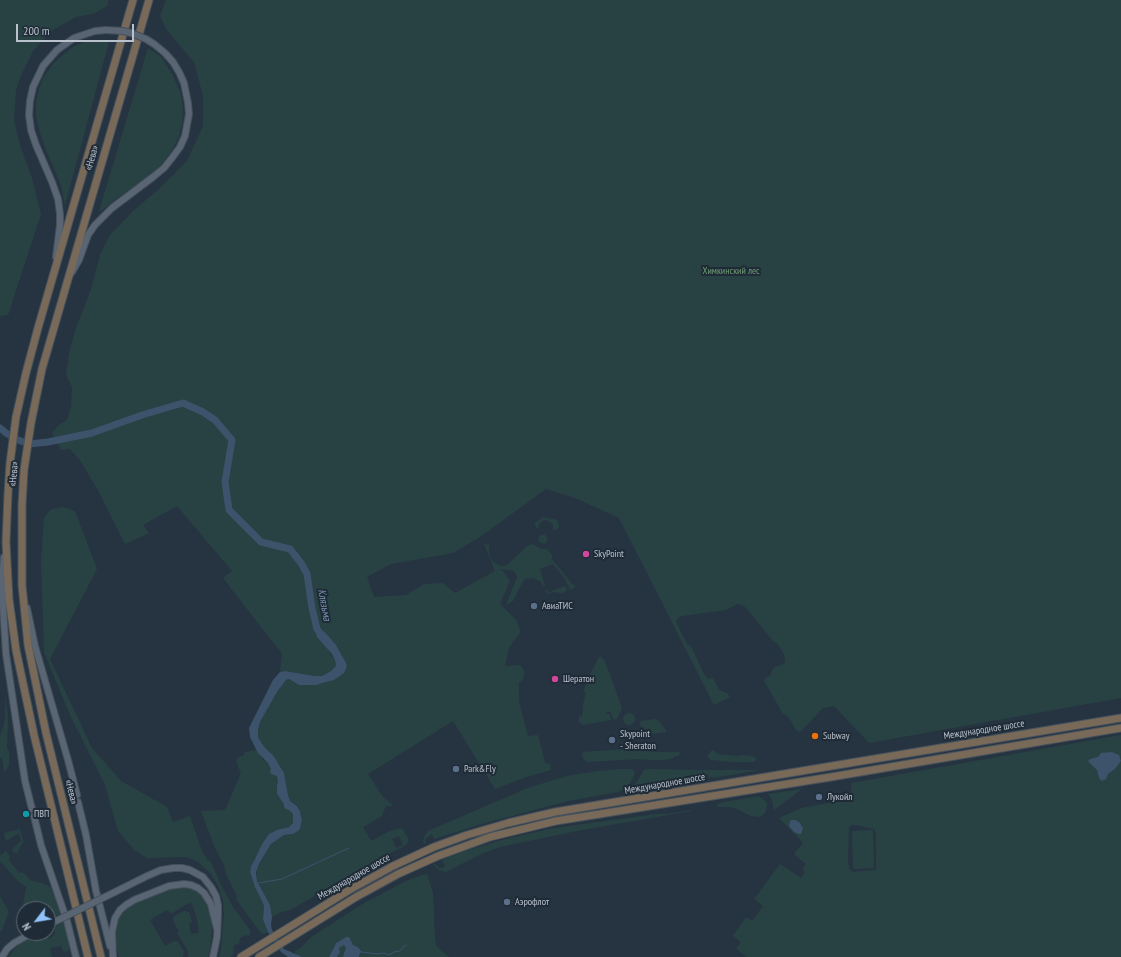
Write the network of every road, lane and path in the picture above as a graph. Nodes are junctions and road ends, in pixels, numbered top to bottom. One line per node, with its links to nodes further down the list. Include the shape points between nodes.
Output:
1 (133, 0): 3 (highway, «Нева»)
2 (149, 0): 4 (highway, «Нева»)
3 (54, 272): 4 (main road, bridge, via 60,214 52,182 31,130 29,115 33,87 43,66 65,43 96,31 131,33 154,44 165,53 179,72 188,104 185,136 164,168 112,208 95,225); 5 (highway, «Нева», via 16,417 10,463)
4 (66, 285): 6 (highway, «Нева», via 42,369 30,423 22,505)
5 (6, 542): 15 (main road, via 2,578 6,654 25,781 41,845 66,915); 16 (highway, «Нева», via 11,614 24,696)
6 (22, 585): 9 (main road, via 35,646); 17 (highway, «Нева», via 28,645 37,692)
7 (1121, 718): 20 (highway, Международное шоссе, via 555,812 488,828 414,856 357,886)
8 (1121, 728): 21 (highway, Международное шоссе, via 556,821 490,837 418,864 367,891)
9 (77, 795)
10 (78, 802): 18 (main road, via 96,891)
11 (56, 921): 12 (main road, bridge, via 161,870 182,868 203,877 211,887 218,905)
12 (217, 929): 18 (main road, via 211,904 204,893 191,885 169,886 134,900 120,910 112,932); 19 (main road)
13 (18, 941): 14 (main road, via 7,949)
14 (2, 957)
15 (76, 957)
16 (88, 957)
17 (101, 957)
18 (113, 957)
19 (213, 957)
20 (241, 957)
21 (259, 957)

